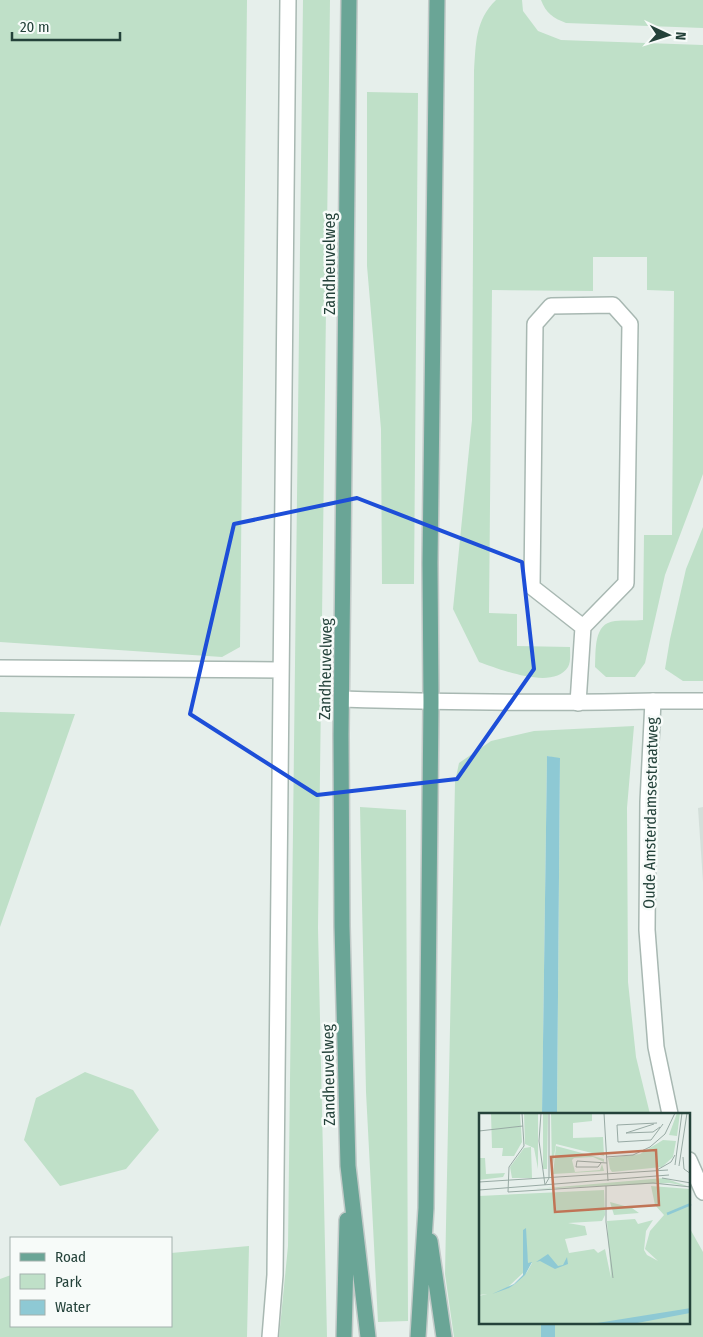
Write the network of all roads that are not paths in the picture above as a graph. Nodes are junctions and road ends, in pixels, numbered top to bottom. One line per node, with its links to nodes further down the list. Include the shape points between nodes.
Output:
1 (288, 0): 6 (street)
2 (349, 0): 7 (main road, Zandheuvelweg)
3 (437, 0): 10 (main road)
4 (583, 627): 4 (street, via 626,583 630,324 613,305 551,306 535,324 532,587); 11 (street)
5 (0, 668): 6 (street)
6 (280, 670): 17 (street, via 275,1275)
7 (342, 700): 10 (street, Oude Amsterdamsestraatweg); 14 (main road, Zandheuvelweg, via 341,887)
8 (653, 701): 9 (street); 11 (street, Oude Amsterdamsestraatweg); 12 (street, Oude Amsterdamsestraatweg, via 647,930 656,1047)
9 (703, 701)
10 (431, 702): 11 (street, Oude Amsterdamsestraatweg); 16 (main road)
11 (578, 703)
12 (670, 1113)
13 (690, 1162): 15 (street)
14 (348, 1166): 18 (main road); 19 (main road, Zandheuvelweg)
15 (703, 1192)
16 (426, 1208): 20 (main road); 21 (main road)
17 (270, 1337)
18 (344, 1337)
19 (368, 1337)
20 (418, 1337)
21 (444, 1337)

